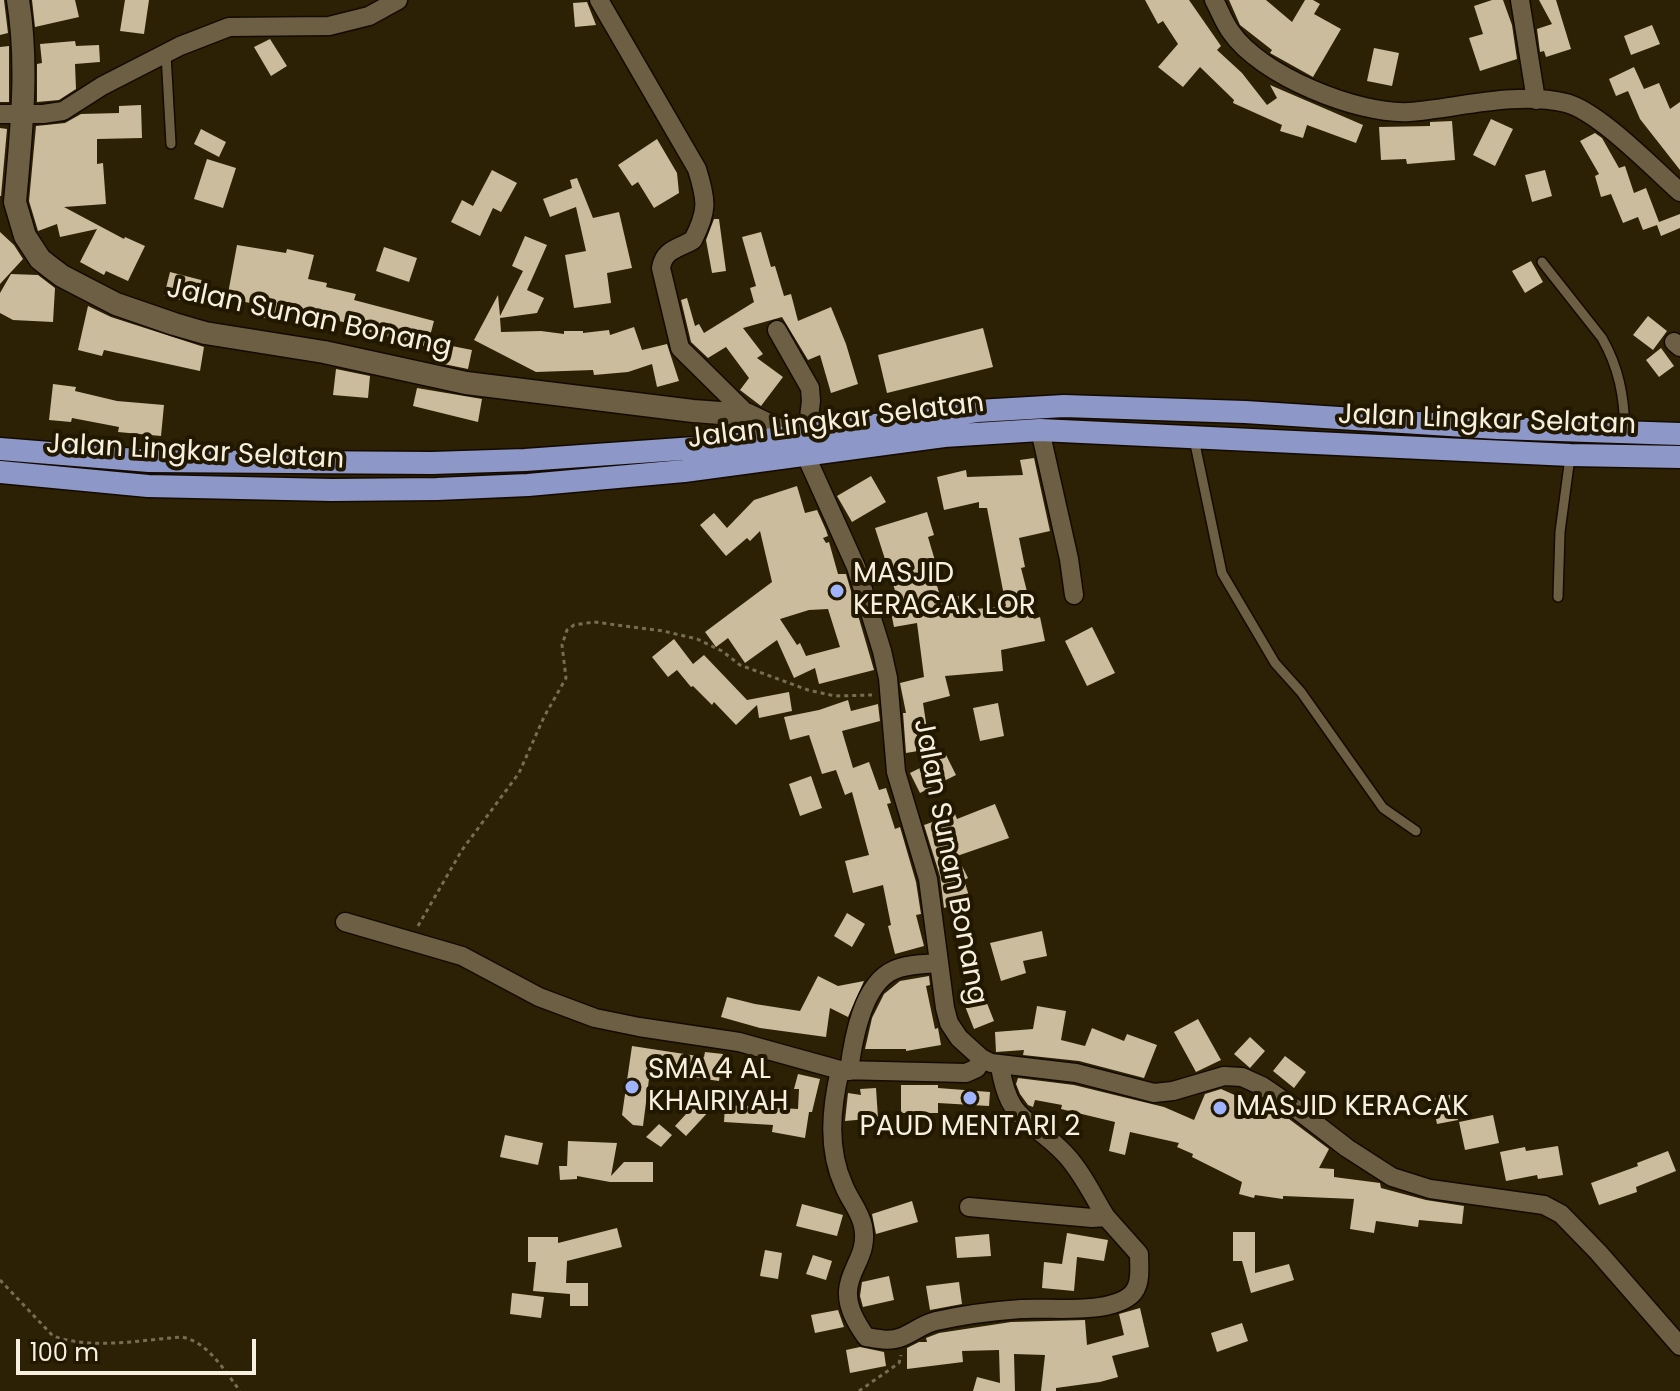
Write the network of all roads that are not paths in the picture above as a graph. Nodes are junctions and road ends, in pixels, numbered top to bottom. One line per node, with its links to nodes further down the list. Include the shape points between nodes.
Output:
1 (18, 0): 9 (street, Jalan Sunan Bonang)
2 (398, 0): 6 (street, via 369,16 329,26 229,27)
3 (599, 0): 14 (street, via 697,169 704,191 706,211 693,240 666,253 661,268 680,348)
4 (1214, 0): 7 (street, via 1232,34 1267,67 1355,106 1388,113)
5 (1520, 0): 7 (street)
6 (166, 54): 9 (street, via 63,111); 10 (lane)
7 (1536, 100): 11 (street, via 1568,104 1590,114)
8 (0, 114): 9 (street)
9 (23, 115): 14 (street, Jalan Sunan Bonang, via 15,202 25,236 40,259 62,276 116,304 205,333 466,383)
10 (171, 144)
11 (1680, 192)
12 (1542, 262): 17 (lane, via 1610,351 1623,389)
13 (777, 330): 20 (street, via 810,388)
14 (748, 415): 20 (street, Jalan Sunan Bonang)
15 (1280, 415): 17 (highway, Jalan Lingkar Selatan); 20 (highway, Jalan Lingkar Selatan, via 1023,407); 21 (highway)
16 (1040, 430): 19 (highway, Jalan Lingkar Selatan); 20 (highway, Jalan Lingkar Selatan); 28 (street)
17 (1625, 433): 18 (highway, Jalan Lingkar Selatan)
18 (1680, 434)
19 (1194, 439): 21 (highway, Jalan Lingkar Selatan); 30 (lane, via 1222,573 1275,663 1375,798)
20 (801, 442): 25 (highway, Jalan Lingkar Selatan, via 432,463); 27 (highway, Jalan Lingkar Selatan, via 734,466 528,485); 32 (street, Jalan Sunan Bonang, via 856,567 882,651 896,772 928,879)
21 (1278, 442): 23 (highway, Jalan Lingkar Selatan)
22 (0, 449): 25 (highway, Jalan Lingkar Selatan)
23 (1570, 455): 24 (highway, Jalan Lingkar Selatan); 29 (lane)
24 (1680, 457)
25 (149, 461): 27 (highway)
26 (0, 472): 27 (highway, Jalan Lingkar Selatan)
27 (148, 486)
28 (1074, 595)
29 (1558, 597)
30 (1416, 831)
31 (345, 922): 35 (street, via 462,956 539,997 595,1018 739,1042)
32 (938, 963): 33 (street, Jalan Sunan Bonang, via 949,1023); 35 (street, via 894,970 878,983 862,1012)
33 (981, 1058): 34 (street, Jalan Sunan Bonang); 35 (street, via 977,1068 966,1073)
34 (1000, 1066): 37 (street, via 1013,1108 1066,1154); 38 (street, Jalan Sunan Bonang, via 1076,1073 1154,1093 1224,1076 1250,1079 1392,1177 1430,1189 1552,1208)
35 (844, 1070): 37 (street, via 833,1101 833,1149 863,1225 864,1249 848,1289 866,1337 902,1337 946,1319 1116,1303 1132,1294 1140,1279 1139,1254)
36 (969, 1207): 37 (street)
37 (1106, 1217)
38 (1680, 1346)

